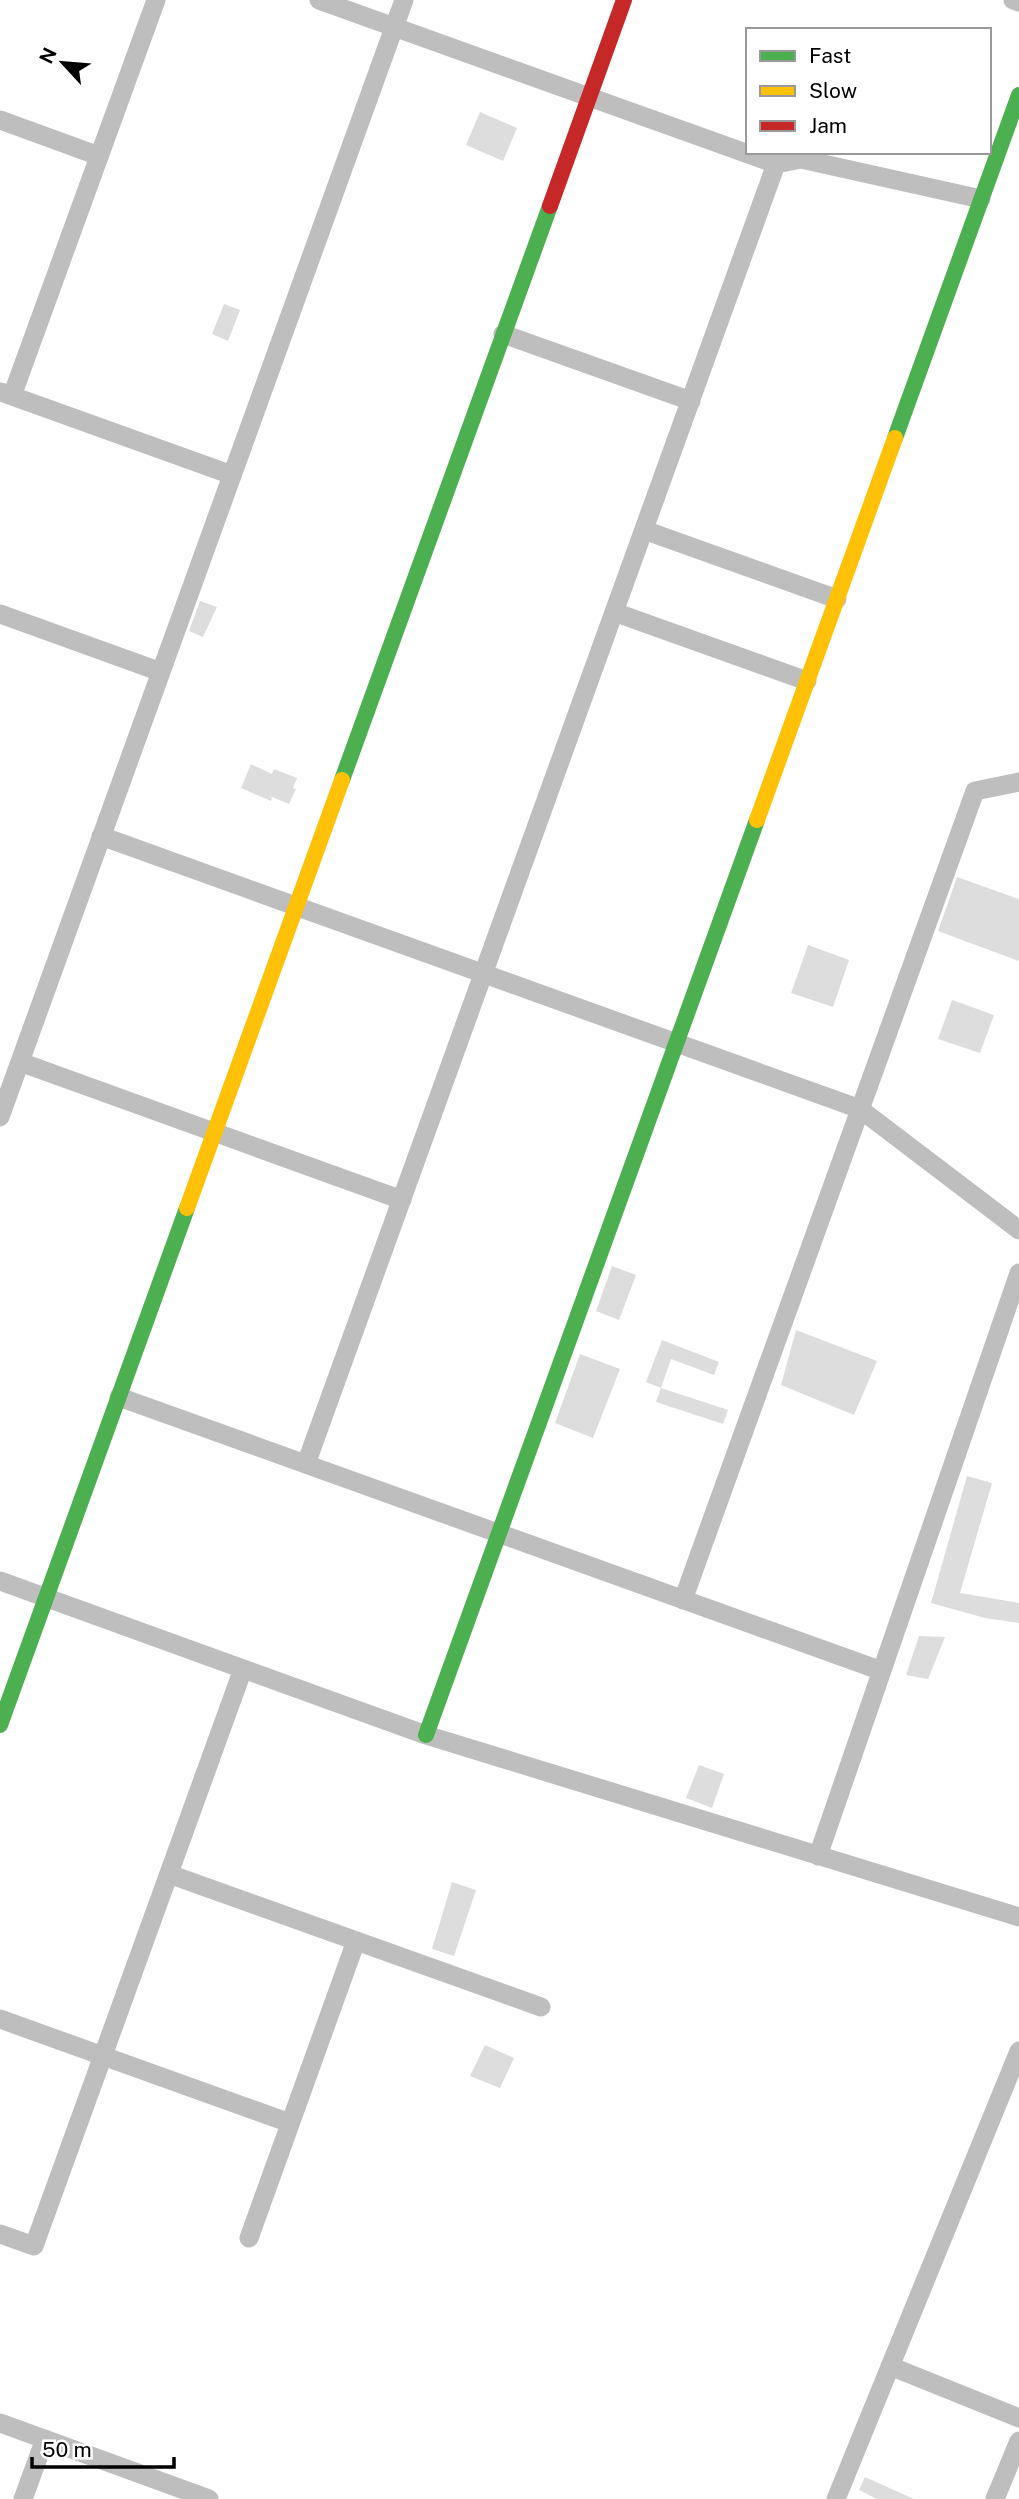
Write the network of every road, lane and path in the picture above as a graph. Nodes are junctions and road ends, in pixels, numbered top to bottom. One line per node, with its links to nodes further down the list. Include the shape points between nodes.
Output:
1 (156, 0): 13 (street)
2 (319, 0): 7 (street)
3 (404, 0): 7 (street)
4 (624, 0): 9 (street)
5 (1013, 0): 6 (street)
6 (1019, 2)
7 (394, 27): 9 (street); 19 (street)
8 (1019, 95): 15 (street)
9 (589, 97): 11 (street); 16 (street)
10 (0, 120): 13 (street)
11 (746, 153)
12 (748, 154): 14 (street)
13 (99, 156): 17 (street)
14 (776, 164): 15 (street, via 802,159); 18 (street)
15 (981, 199): 21 (street)
16 (503, 334): 18 (street); 28 (street)
17 (6, 394): 19 (street)
18 (691, 401): 20 (street)
19 (232, 475): 24 (street)
20 (644, 530): 21 (street); 22 (street)
21 (836, 599): 25 (street)
22 (614, 612): 25 (street); 29 (street)
23 (0, 614): 24 (street)
24 (161, 672): 27 (street)
25 (807, 681): 30 (street)
26 (1019, 782): 32 (street, via 975,791)
27 (101, 836): 28 (street); 31 (street)
28 (296, 906): 29 (street); 34 (street)
29 (484, 974): 30 (street); 35 (street)
30 (676, 1043): 32 (street); 40 (street)
31 (20, 1062): 33 (street); 34 (street)
32 (860, 1109): 36 (street); 43 (street)
33 (0, 1115)
34 (214, 1132): 35 (street); 38 (street)
35 (402, 1200): 39 (street)
36 (1019, 1230)
37 (1019, 1273): 45 (street)
38 (119, 1397): 39 (street); 42 (street)
39 (306, 1464): 40 (street)
40 (499, 1534): 43 (street); 47 (street)
41 (0, 1581): 42 (street)
42 (46, 1598): 44 (street); 46 (street)
43 (683, 1600): 45 (street)
44 (243, 1669): 47 (street); 49 (street)
45 (882, 1671): 48 (street)
46 (0, 1725)
47 (426, 1735): 48 (street)
48 (818, 1856): 50 (street)
49 (169, 1874): 51 (street); 55 (street)
50 (1019, 1917)
51 (356, 1941): 52 (street); 56 (street)
52 (541, 2007)
53 (0, 2019): 55 (street)
54 (1019, 2051): 59 (street)
55 (103, 2056): 56 (street); 57 (street, via 34,2246)
56 (290, 2123): 58 (street)
57 (0, 2234)
58 (249, 2238)
59 (890, 2366): 60 (street); 66 (street)
60 (1019, 2418)
61 (0, 2423): 62 (street)
62 (45, 2439): 64 (street); 65 (street)
63 (1019, 2441): 67 (street)
64 (23, 2499)
65 (209, 2499)
66 (836, 2499)
67 (995, 2499)

